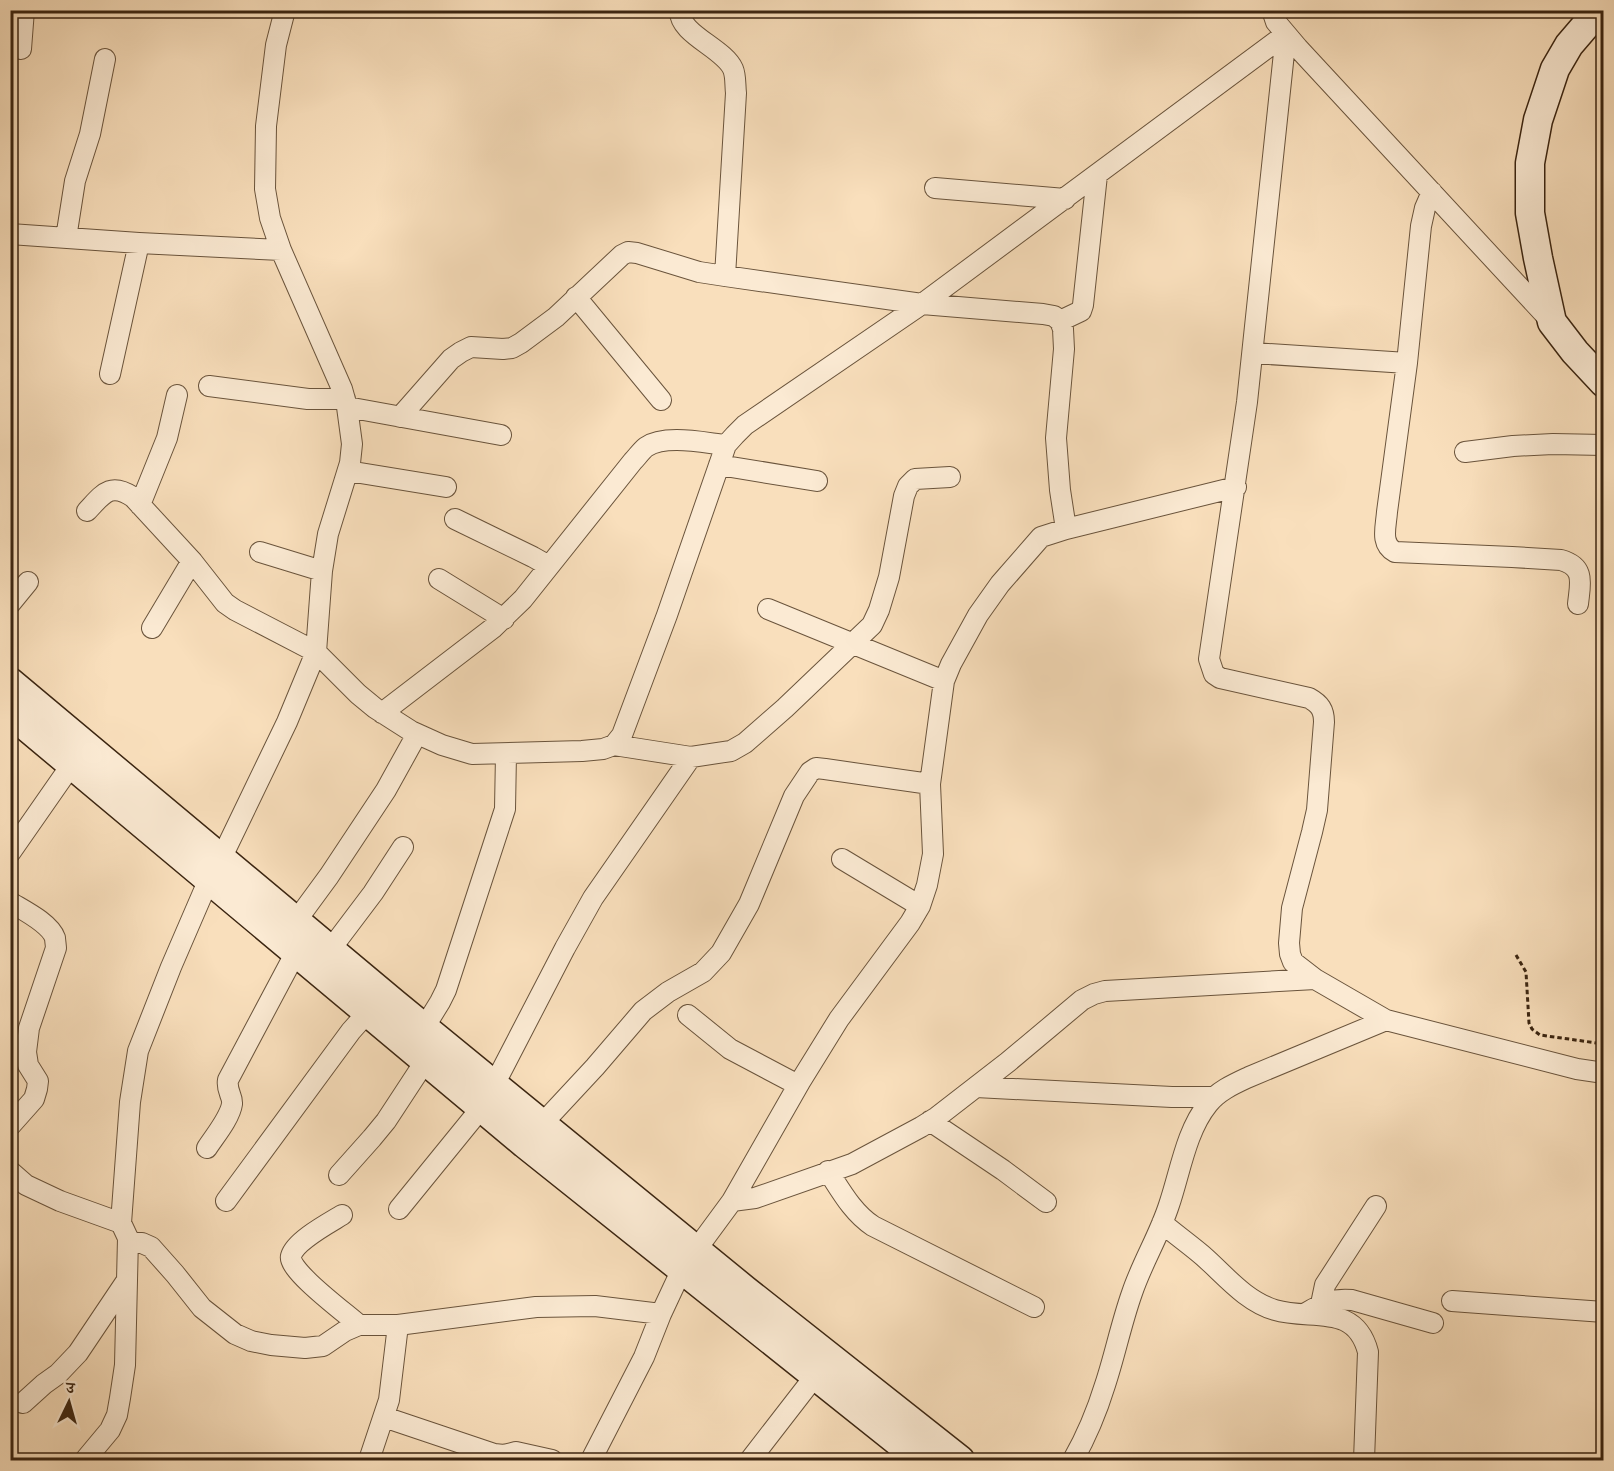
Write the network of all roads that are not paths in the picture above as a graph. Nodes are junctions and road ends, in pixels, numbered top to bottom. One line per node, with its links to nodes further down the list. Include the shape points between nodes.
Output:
1 (24, 10): 7 (street)
2 (285, 10): 16 (street, via 276,45 266,126 265,189)
3 (680, 10): 17 (street, via 686,27 732,66 735,75)
4 (1272, 10): 6 (street)
5 (1599, 10): 21 (main road, via 1569,45 1555,69 1538,120 1530,163 1530,213)
6 (1286, 34): 9 (street); 11 (street); 22 (street)
7 (21, 49)
8 (105, 59): 14 (street, via 90,134 75,181)
9 (1097, 174): 12 (street); 20 (street, via 1083,305 1081,311)
10 (935, 188): 12 (street)
11 (1432, 192): 21 (street); 23 (street, via 1421,226)
12 (1065, 199): 19 (street)
13 (10, 234): 14 (street)
14 (66, 238): 15 (street)
15 (139, 243): 16 (street); 24 (street)
16 (282, 250): 29 (street)
17 (725, 276): 18 (street, via 628,252); 19 (street)
18 (576, 297): 28 (street); 30 (street, via 556,317 512,348 471,347 460,352)
19 (922, 304): 20 (street, via 1043,314); 32 (street, via 746,425)
20 (1060, 321): 44 (street, via 1064,350 1056,438)
21 (1552, 322): 25 (main road)
22 (1253, 353): 23 (street); 39 (street)
23 (1407, 363): 52 (street, via 1385,536 1389,549 1569,562 1580,578)
24 (110, 374)
25 (1604, 382)
26 (209, 386): 29 (street)
27 (177, 395): 41 (street, via 167,438)
28 (661, 400)
29 (346, 403): 30 (street); 36 (street, via 352,444)
30 (399, 417): 31 (street)
31 (501, 435)
32 (726, 445): 35 (street); 47 (street, via 674,440 647,447)
33 (1604, 445): 34 (street, via 1513,446)
34 (1465, 452)
35 (719, 465): 38 (street); 63 (street, via 622,735)
36 (348, 471): 40 (street); 48 (street)
37 (950, 477): 56 (street, via 915,480 908,486 879,610 872,625)
38 (817, 481)
39 (1236, 486): 44 (street); 78 (street, via 1210,667 1220,678 1309,698 1324,713 1317,810 1292,908 1289,943 1293,962)
40 (446, 487)
41 (141, 505): 42 (street, via 123,491 115,490 105,492); 46 (street)
42 (87, 512)
43 (455, 519): 47 (street)
44 (1066, 529): 58 (street, via 1041,537 1000,584 978,615)
45 (260, 552): 48 (street)
46 (192, 561): 55 (street); 57 (street, via 225,603)
47 (549, 566): 54 (street)
48 (321, 571): 57 (street)
49 (439, 579): 54 (street)
50 (28, 582): 51 (street)
51 (10, 603)
52 (1578, 604)
53 (768, 609): 56 (street)
54 (504, 618): 61 (street)
55 (152, 628)
56 (854, 643): 58 (street); 65 (street, via 745,743 731,751)
57 (316, 652): 61 (street); 72 (street, via 287,722)
58 (944, 681): 67 (street)
59 (10, 682): 72 (main road)
60 (10, 713): 66 (main road)
61 (382, 713): 62 (street)
62 (417, 734): 64 (street, via 472,754); 75 (street, via 386,790)
63 (614, 745): 64 (street, via 582,751); 65 (street)
64 (506, 754): 82 (street, via 505,809 446,990)
65 (691, 758): 87 (street, via 594,898)
66 (72, 764): 68 (street); 72 (main road)
67 (930, 784): 74 (street, via 933,854); 90 (street, via 816,768 810,772 794,795 749,904 721,953 703,972 643,1011)
68 (18, 826): 70 (street)
69 (403, 847): 76 (street)
70 (10, 853)
71 (842, 859): 74 (street)
72 (215, 869): 75 (main road); 77 (main road); 103 (street, via 138,1051 130,1102)
73 (10, 902): 91 (street, via 51,931 56,948 29,1028 26,1052 28,1065 38,1081 37,1089)
74 (920, 906): 85 (street, via 839,1019)
75 (296, 921): 76 (main road)
76 (330, 950): 82 (main road)
77 (296, 952): 79 (main road); 92 (street, via 228,1080 226,1088 232,1106)
78 (1315, 979): 81 (street); 86 (street, via 1095,994 1082,1000)
79 (368, 1012): 83 (main road); 96 (street)
80 (688, 1015): 85 (street, via 730,1049)
81 (1386, 1020): 84 (street, via 1578,1070); 88 (street, via 1249,1077)
82 (424, 1028): 87 (main road)
83 (426, 1060): 87 (main road); 95 (street, via 386,1120)
84 (1604, 1073)
85 (798, 1085): 97 (street)
86 (976, 1087): 88 (street); 89 (street)
87 (488, 1096): 90 (main road); 100 (street); 104 (main road)
88 (1214, 1096): 102 (street, via 1193,1130)
89 (930, 1121): 94 (street, via 852,1164); 98 (street)
90 (542, 1124): 104 (main road)
91 (10, 1126)
92 (207, 1148)
93 (10, 1171): 103 (street, via 43,1194)
94 (828, 1171): 97 (street, via 762,1196); 107 (street, via 849,1202 873,1226)
95 (339, 1175)
96 (226, 1201)
97 (732, 1201): 104 (street)
98 (1046, 1202)
99 (1376, 1206): 108 (street)
100 (399, 1209)
101 (342, 1215): 112 (street, via 298,1245 290,1261)
102 (1161, 1223): 108 (street, via 1258,1303 1287,1313); 124 (street, via 1125,1312 1105,1386)
103 (124, 1230): 105 (street); 112 (street, via 133,1243 151,1247 202,1308 235,1334 251,1341 304,1348 323,1346)
104 (689, 1260): 110 (street); 114 (main road); 123 (main road)
105 (126, 1281): 115 (street, via 78,1353); 117 (street, via 124,1365 117,1415)
106 (1452, 1301): 109 (street)
107 (1034, 1307)
108 (1314, 1309): 111 (street, via 1332,1300 1352,1300); 125 (street, via 1345,1320 1365,1339 1368,1352)
109 (1604, 1312)
110 (660, 1314): 113 (street, via 595,1306 536,1307); 120 (street, via 644,1357)
111 (1433, 1323)
112 (359, 1325): 113 (street)
113 (398, 1325): 116 (street)
114 (816, 1376): 121 (street); 122 (main road)
115 (23, 1402)
116 (384, 1417): 118 (street); 119 (street, via 494,1454 516,1452)
117 (85, 1461)
118 (369, 1461)
119 (552, 1461)
120 (591, 1461)
121 (750, 1461)
122 (921, 1461)
123 (960, 1461)
124 (1073, 1461)
125 (1364, 1461)

